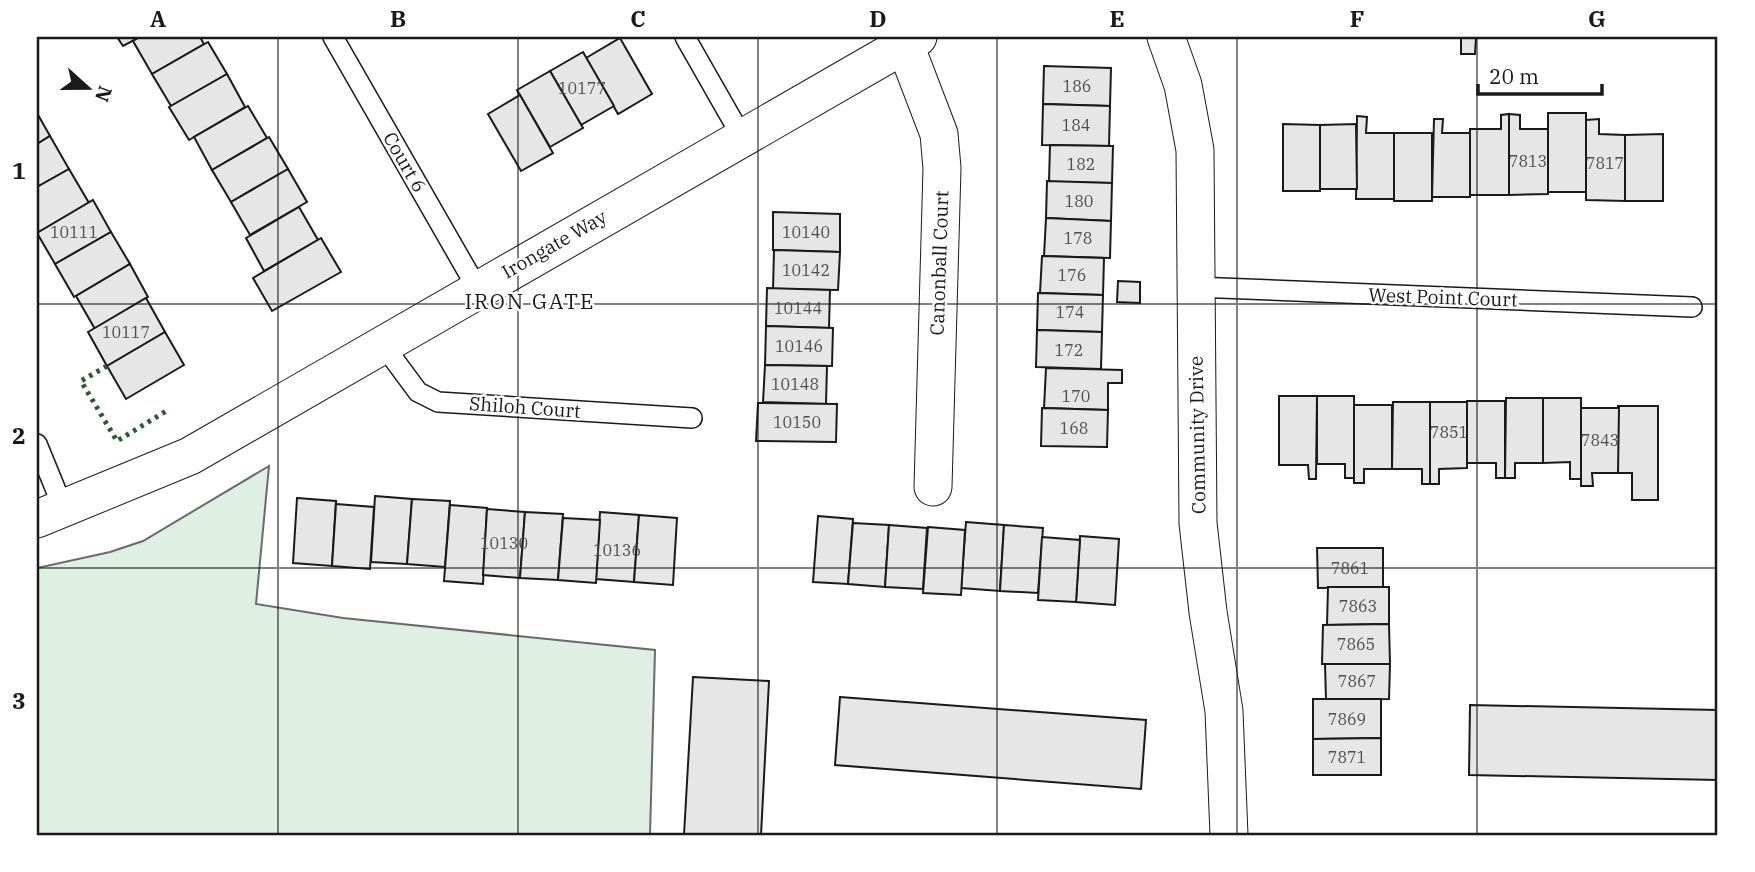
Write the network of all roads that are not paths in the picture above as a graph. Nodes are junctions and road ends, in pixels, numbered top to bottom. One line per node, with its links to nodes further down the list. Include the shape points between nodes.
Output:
1 (333, 37): 7 (lane, Court 6)
2 (685, 37): 5 (lane)
3 (1166, 37): 6 (street, Community Drive, via 1183,85 1195,149)
4 (911, 41): 5 (street, Irongate Way); 12 (street, Canonball Court, via 939,134 942,168)
5 (743, 137): 7 (street, Irongate Way)
6 (1195, 287): 8 (lane, West Point Court); 14 (street, Community Drive, via 1198,523 1224,711)
7 (477, 288): 9 (street, Irongate Way)
8 (1692, 307)
9 (384, 346): 10 (lane, Shiloh Court, via 418,392 438,402); 13 (street, Irongate Way, via 190,456)
10 (692, 418)
11 (37, 444): 13 (lane)
12 (933, 487)
13 (50, 514)
14 (1229, 835)

